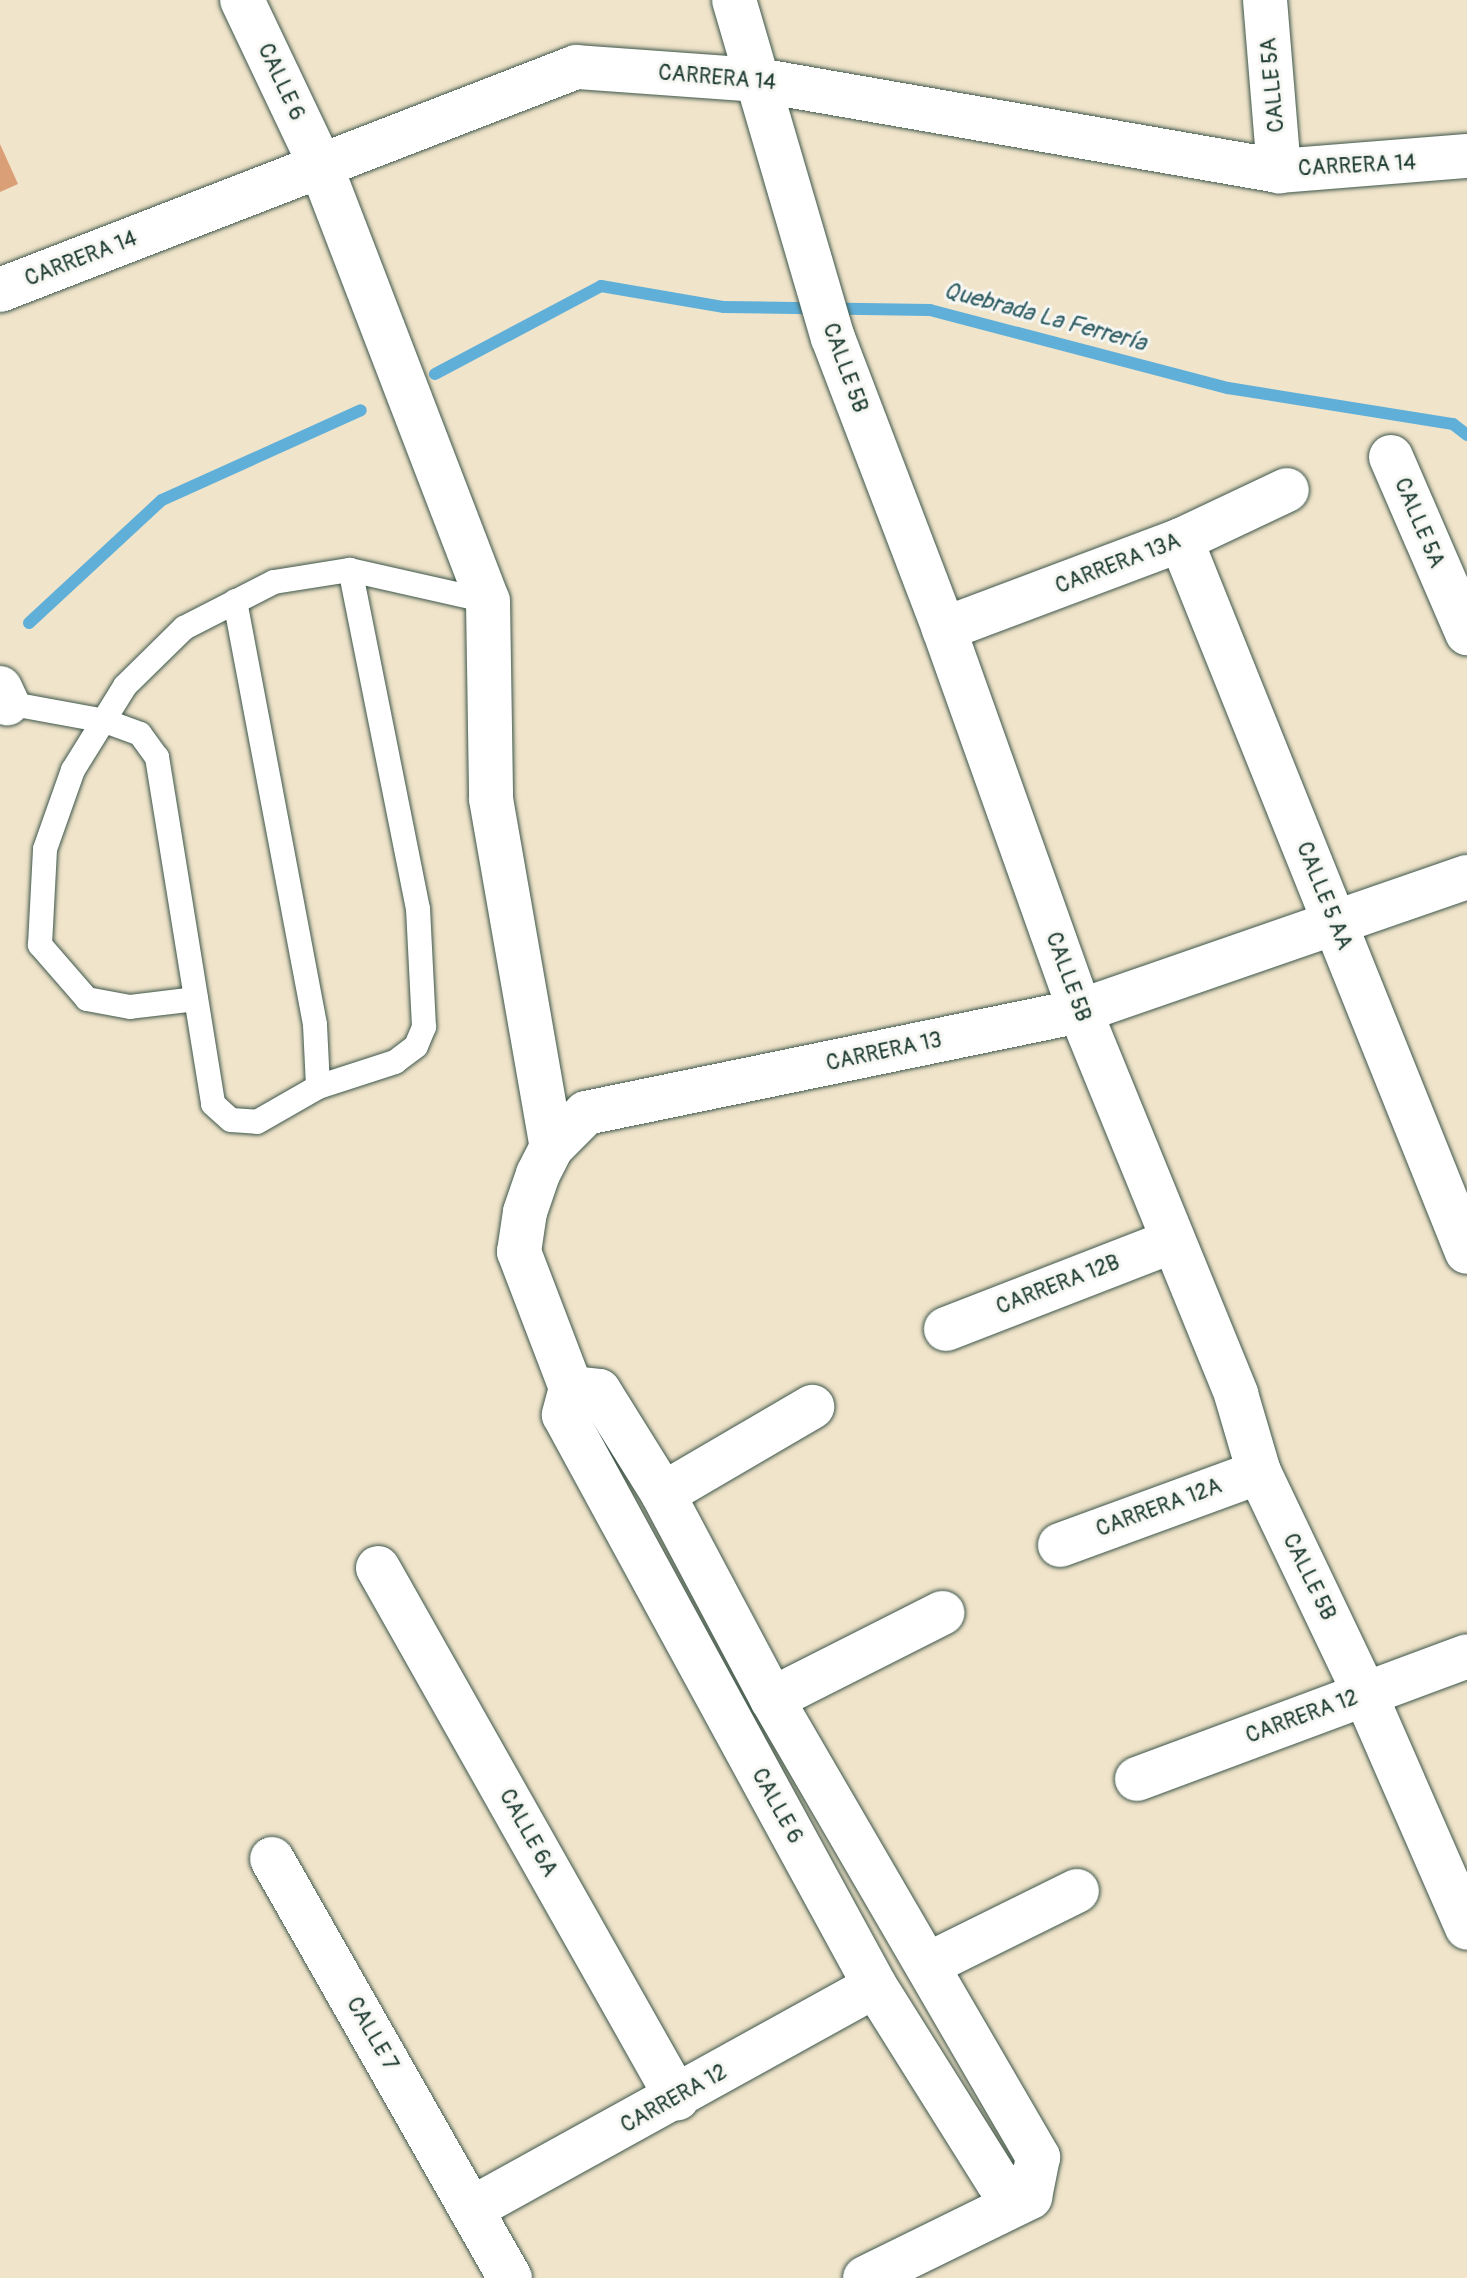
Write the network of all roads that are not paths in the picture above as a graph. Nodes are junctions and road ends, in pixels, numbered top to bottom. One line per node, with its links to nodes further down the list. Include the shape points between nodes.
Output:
1 (242, 0): 6 (street, CALLE 6)
2 (734, 0): 4 (street, CALLE 5B)
3 (1265, 0): 7 (street, CALLE 5A)
4 (758, 80): 6 (street, CARRERA 14, via 576,67); 7 (street, CARRERA 14); 15 (street, CALLE 5B, via 833,338)
5 (1467, 156): 7 (street, CARRERA 14)
6 (320, 164): 8 (street, CARRERA 14, via 271,188); 14 (street, CALLE 6)
7 (1279, 171)
8 (0, 290)
9 (1391, 457): 16 (street, CALLE 5A)
10 (1287, 490): 11 (street, CARRERA 13A)
11 (1181, 540): 15 (street, CARRERA 13A); 20 (street, CALLE 5 AA)
12 (350, 570): 13 (lane, via 274,582); 14 (lane); 23 (lane, via 418,909 424,1027 416,1046 395,1062)
13 (235, 601): 18 (lane, via 184,628 154,652); 23 (lane, via 315,1025)
14 (488, 601): 24 (street, via 491,799)
15 (944, 629): 22 (street, CALLE 5B)
16 (1467, 633)
17 (3, 696): 18 (lane)
18 (105, 721): 21 (lane, via 140,734 157,757); 21 (lane, via 73,770 45,849 40,945 87,999 130,1007)
19 (1467, 877): 20 (street, CARRERA 13)
20 (1336, 925): 22 (street, CARRERA 13); 26 (street, CALLE 5 AA)
21 (196, 999): 23 (lane, via 213,1104 231,1120 257,1122)
22 (1080, 1011): 24 (street, CARRERA 13, via 586,1113); 25 (street, CALLE 5B)
23 (318, 1087)
24 (552, 1147): 28 (street, CARRERA 13, via 525,1212 519,1252)
25 (1170, 1242): 27 (street, CARRERA 12B); 30 (street, CALLE 5B, via 1236,1394)
26 (1467, 1252)
27 (946, 1329)
28 (571, 1388): 31 (street, via 599,1391); 43 (street, CALLE 6, via 564,1415)
29 (812, 1407): 31 (street)
30 (1259, 1472): 32 (street, CARRERA 12A); 36 (street, CALLE 5B)
31 (663, 1494): 37 (street)
32 (1060, 1545)
33 (378, 1568): 44 (street, CALLE 6A)
34 (942, 1613): 37 (street)
35 (1467, 1656): 36 (street, CARRERA 12)
36 (1365, 1694): 38 (street, CARRERA 12); 41 (street, CALLE 5B)
37 (772, 1699): 42 (street)
38 (1137, 1779)
39 (272, 1859): 46 (street, CALLE 7)
40 (1077, 1891): 42 (street)
41 (1464, 1910)
42 (929, 1964): 45 (street, via 1038,2157)
43 (875, 1986): 44 (street, CARRERA 12); 45 (street, CALLE 6, via 998,2182)
44 (677, 2098): 46 (street, CARRERA 12)
45 (1030, 2197): 48 (street)
46 (471, 2209): 47 (street, CALLE 7)
47 (510, 2278)
48 (865, 2278)

